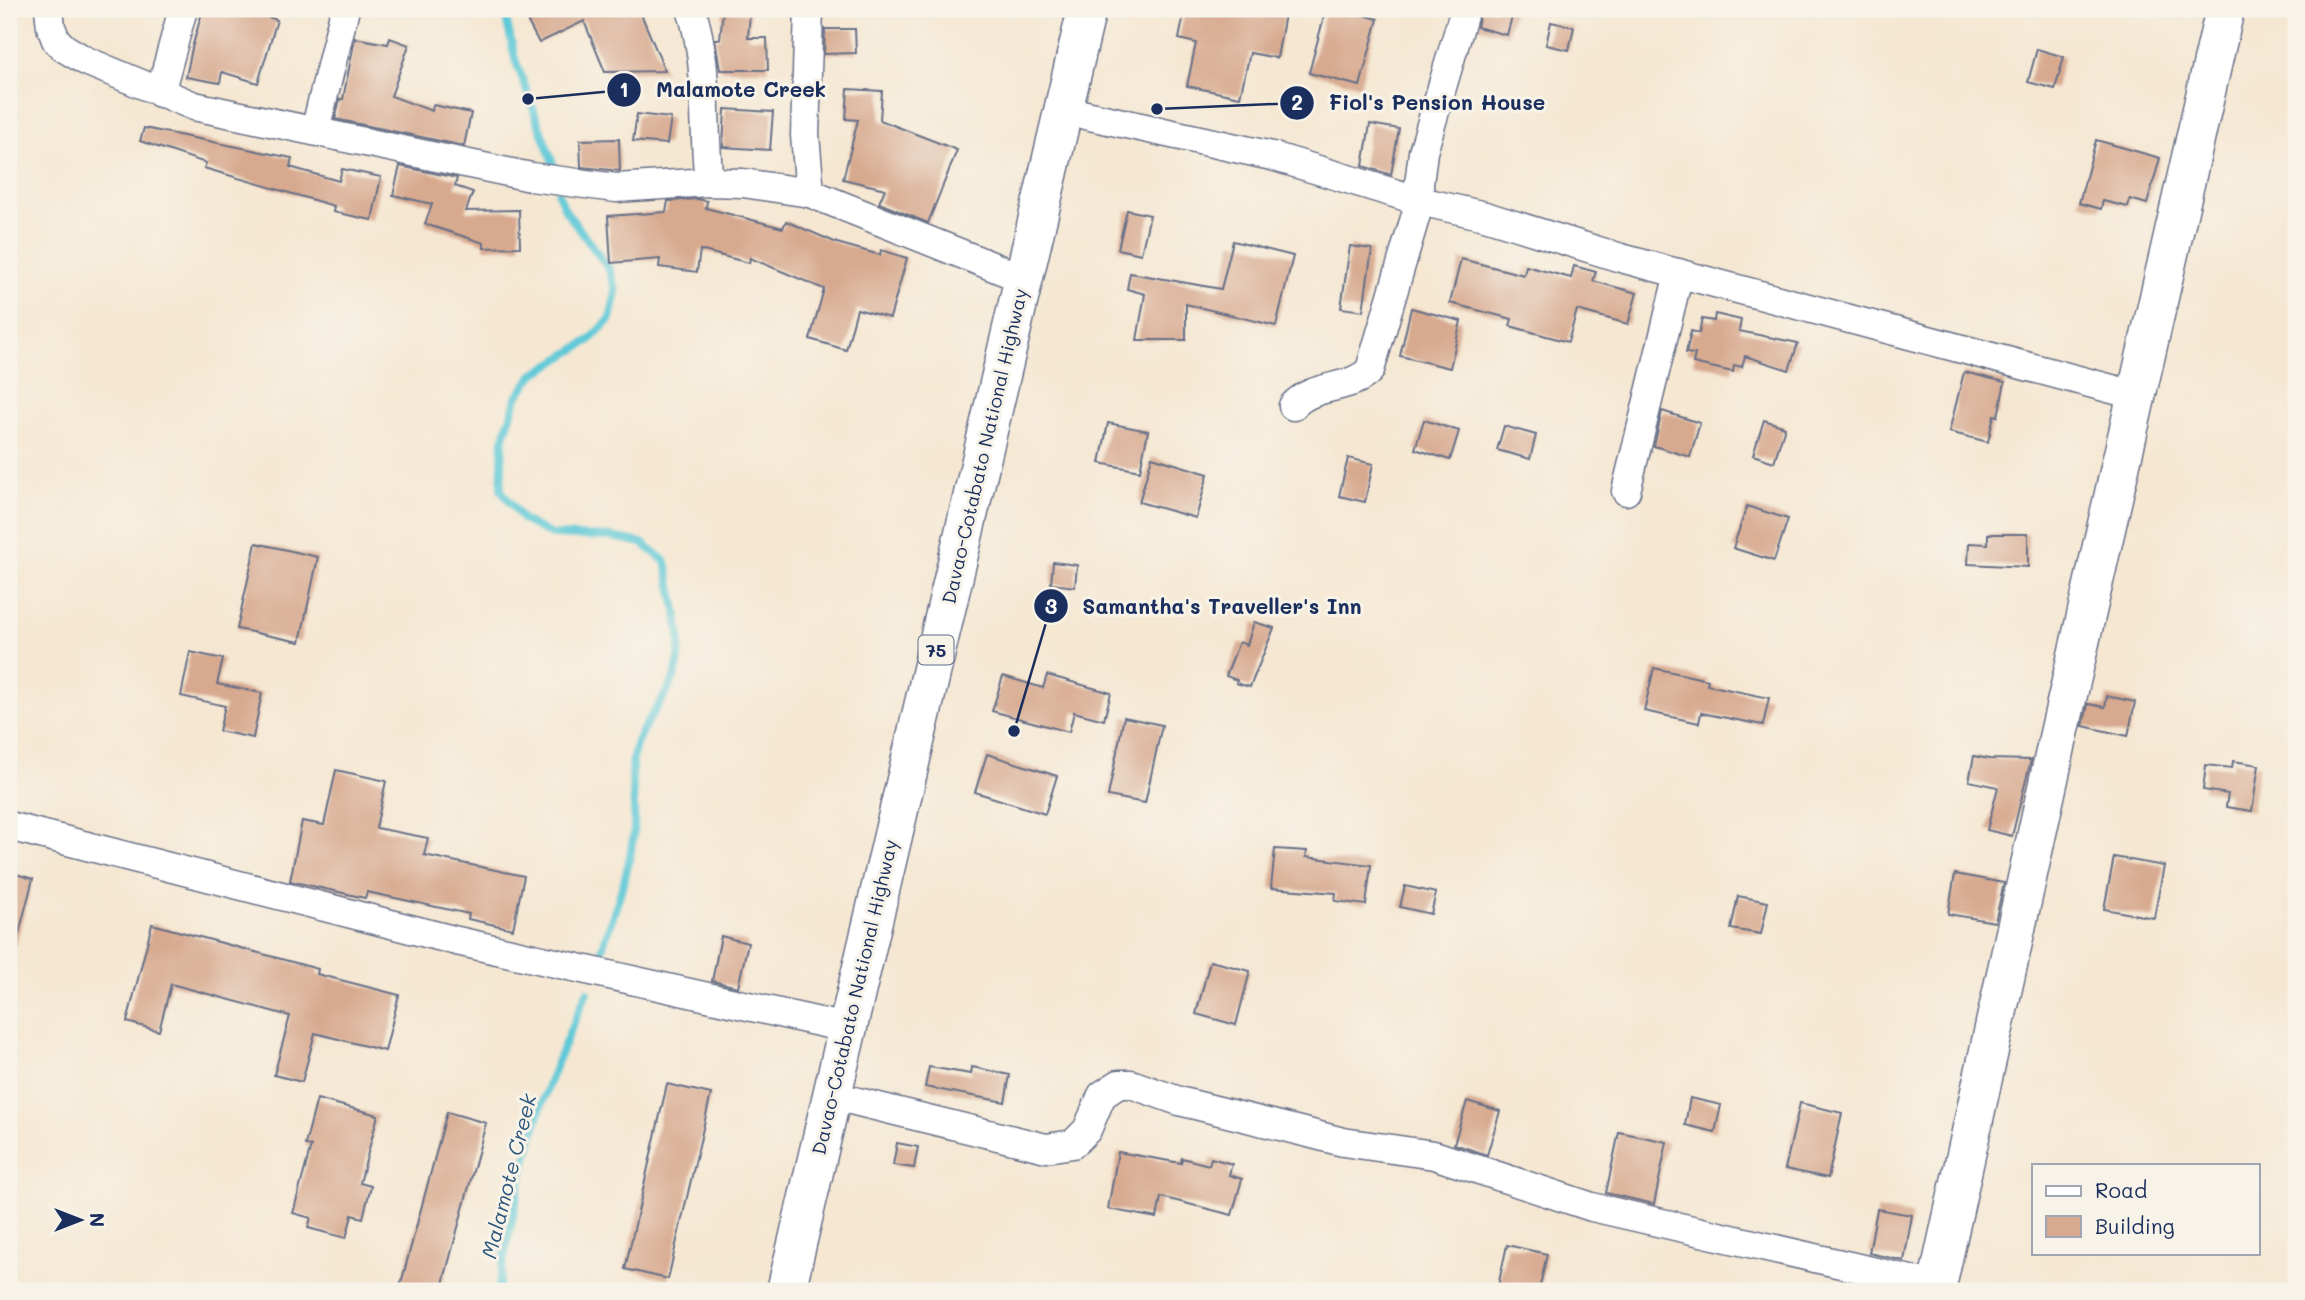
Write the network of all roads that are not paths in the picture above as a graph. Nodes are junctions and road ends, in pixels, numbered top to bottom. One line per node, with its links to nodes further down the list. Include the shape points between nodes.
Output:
1 (50, 9): 9 (street, via 51,27 64,48)
2 (183, 9): 9 (street)
3 (345, 9): 11 (street)
4 (691, 9): 12 (street, via 703,63)
5 (809, 9): 13 (street, via 805,135)
6 (1087, 9): 10 (main road, Davao-Cotabato National Highway / 75)
7 (1465, 9): 14 (street, via 1423,152)
8 (2225, 9): 17 (main road)
9 (160, 93): 11 (street, via 194,106)
10 (1063, 110): 14 (street, via 1272,156); 16 (main road, Davao-Cotabato National Highway / 75)
11 (315, 131): 12 (street, via 500,171 616,188)
12 (709, 182): 13 (street)
13 (810, 193): 16 (street)
14 (1420, 201): 15 (street); 18 (street, via 1370,370 1363,378 1309,394)
15 (1679, 273): 17 (street); 19 (street)
16 (1024, 279): 21 (main road, Davao-Cotabato National Highway / 75)
17 (2138, 396): 23 (main road)
18 (1293, 406)
19 (1626, 491)
20 (9, 826): 21 (street, via 457,941)
21 (846, 1028): 22 (main road, Davao-Cotabato National Highway / 75)
22 (831, 1095): 23 (street, via 1046,1148 1073,1144 1087,1130 1101,1095 1119,1084 1131,1084 1179,1101 1343,1142 1434,1155 1592,1207); 24 (main road, Davao-Cotabato National Highway / 75)
23 (1936, 1289)
24 (786, 1291)

